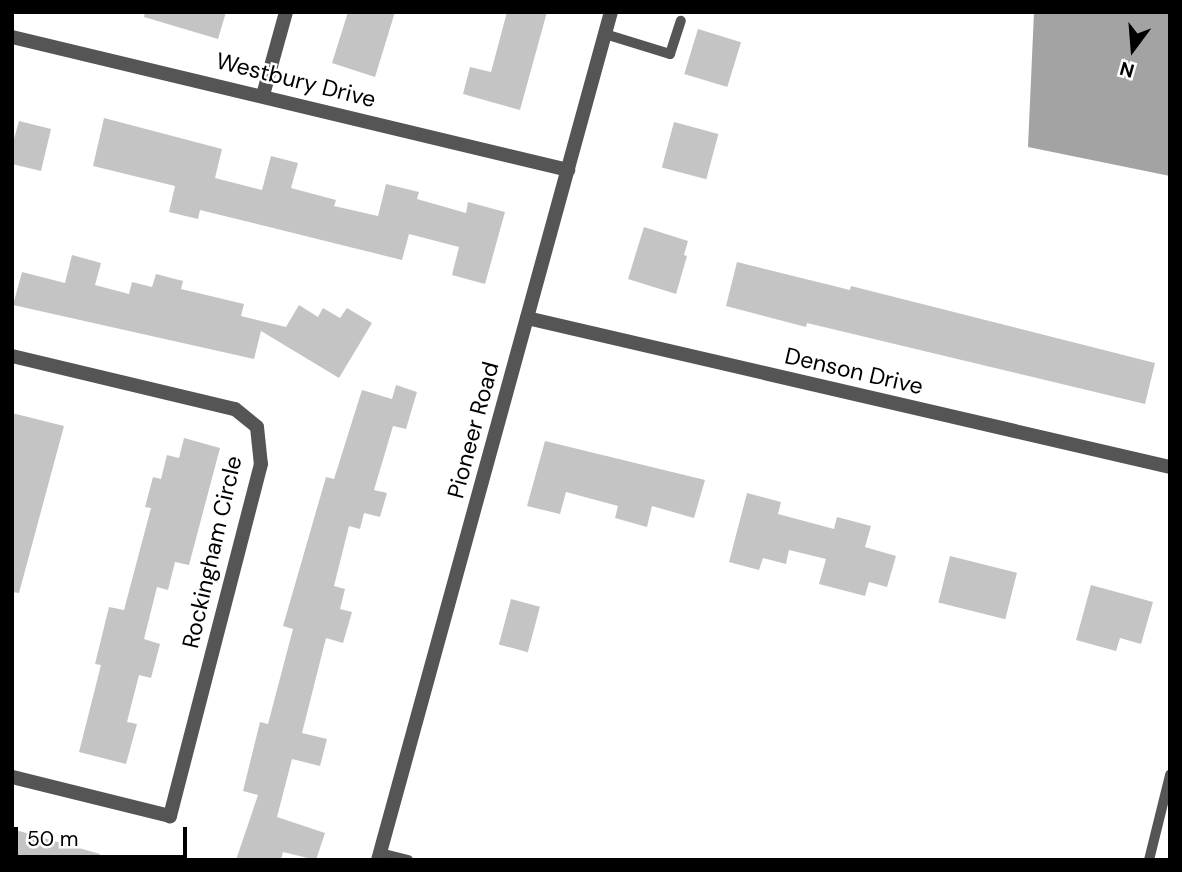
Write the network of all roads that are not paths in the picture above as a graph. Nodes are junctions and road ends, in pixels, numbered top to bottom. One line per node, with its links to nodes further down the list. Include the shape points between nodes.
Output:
1 (286, 12): 6 (street)
2 (611, 12): 4 (street, Pioneer Road)
3 (681, 21): 4 (lane, via 670,54)
4 (605, 34): 7 (street, Pioneer Road)
5 (12, 37): 6 (street, Westbury Drive)
6 (263, 95): 7 (street, Westbury Drive)
7 (568, 170): 8 (street, Pioneer Road)
8 (527, 318): 10 (street, Denson Drive); 14 (street, Pioneer Road)
9 (12, 355): 12 (street, Rockingham Circle, via 235,409 257,427 261,464 170,816)
10 (1170, 467)
11 (1170, 775): 13 (lane)
12 (12, 777)
13 (1166, 807): 16 (lane)
14 (379, 856): 15 (lane)
15 (408, 860)
16 (1149, 860)

